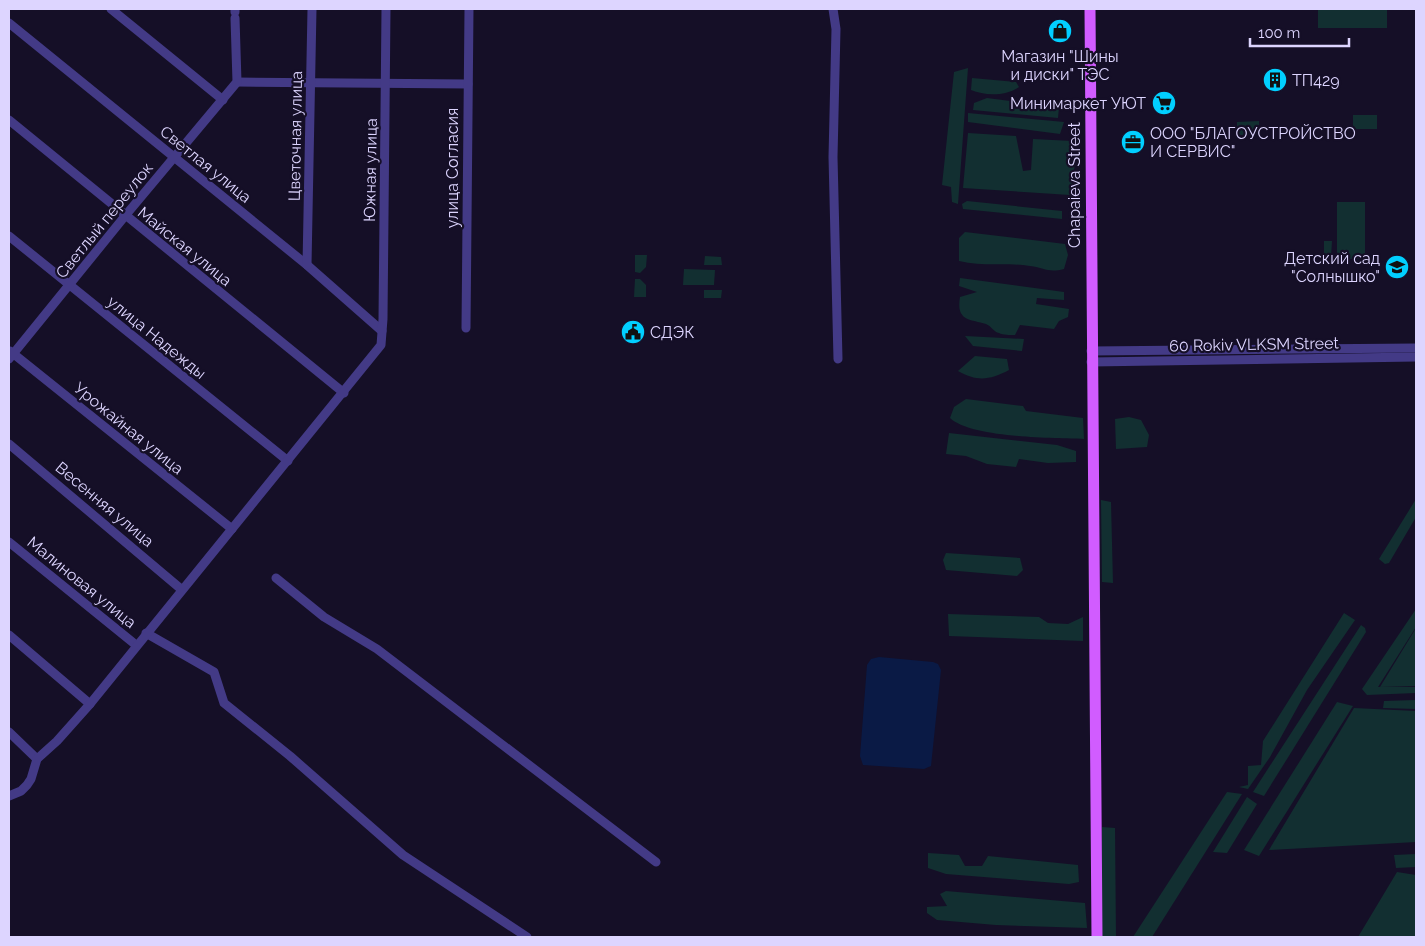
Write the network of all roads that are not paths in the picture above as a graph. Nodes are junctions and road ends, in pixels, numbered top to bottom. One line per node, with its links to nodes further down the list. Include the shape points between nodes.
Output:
1 (111, 9): 13 (street)
2 (312, 9): 11 (street, Цветочная улица)
3 (386, 9): 10 (street, Южная улица)
4 (469, 9): 12 (street, улица Согласия)
5 (833, 9): 26 (street, via 836,28 833,157)
6 (1090, 9): 24 (main road, Chapaieva Street)
7 (235, 13): 9 (street)
8 (9, 23): 15 (street, Светлая улица)
9 (237, 82): 11 (street); 13 (street, Светлый переулок)
10 (386, 82): 11 (street); 12 (street); 21 (street, Южная улица)
11 (311, 83): 18 (street, Цветочная улица)
12 (468, 84): 20 (street, улица Согласия)
13 (223, 100): 15 (street, Светлый переулок)
14 (9, 120): 16 (street, Майская улица)
15 (175, 159): 16 (street, Светлый переулок); 18 (street, Светлая улица)
16 (124, 216): 19 (street, Светлый переулок); 27 (street, Майская улица)
17 (9, 236): 19 (street, улица Надежды)
18 (307, 265): 21 (street, Светлая улица)
19 (69, 286): 23 (street, Светлый переулок); 29 (street, улица Надежды)
20 (466, 328)
21 (382, 331): 27 (street, Южная улица, via 381,345)
22 (1416, 348): 24 (street, 60 Rokiv VLKSM Street)
23 (10, 354): 30 (street, Урожайная улица)
24 (1091, 356): 25 (street, 60 Rokiv VLKSM Street); 43 (main road, Chapaieva Street)
25 (1416, 357)
26 (838, 359)
27 (344, 393): 29 (street, Южная улица)
28 (9, 444): 33 (street, Весенняя улица)
29 (288, 461): 30 (street, Южная улица)
30 (232, 529): 33 (street, Южная улица)
31 (9, 542): 36 (street, Малиновая улица)
32 (276, 578): 41 (street, via 324,617 377,649)
33 (181, 589): 34 (street, Южная улица)
34 (146, 633): 36 (street, Южная улица); 42 (street, via 214,672 224,703 403,854)
35 (9, 635): 37 (street)
36 (136, 645): 37 (street, Южная улица)
37 (90, 704): 39 (street, Южная улица, via 57,742)
38 (9, 732): 39 (street)
39 (37, 759): 40 (street, via 27,785 21,792)
40 (9, 796)
41 (656, 862)
42 (527, 937)
43 (1096, 937)

